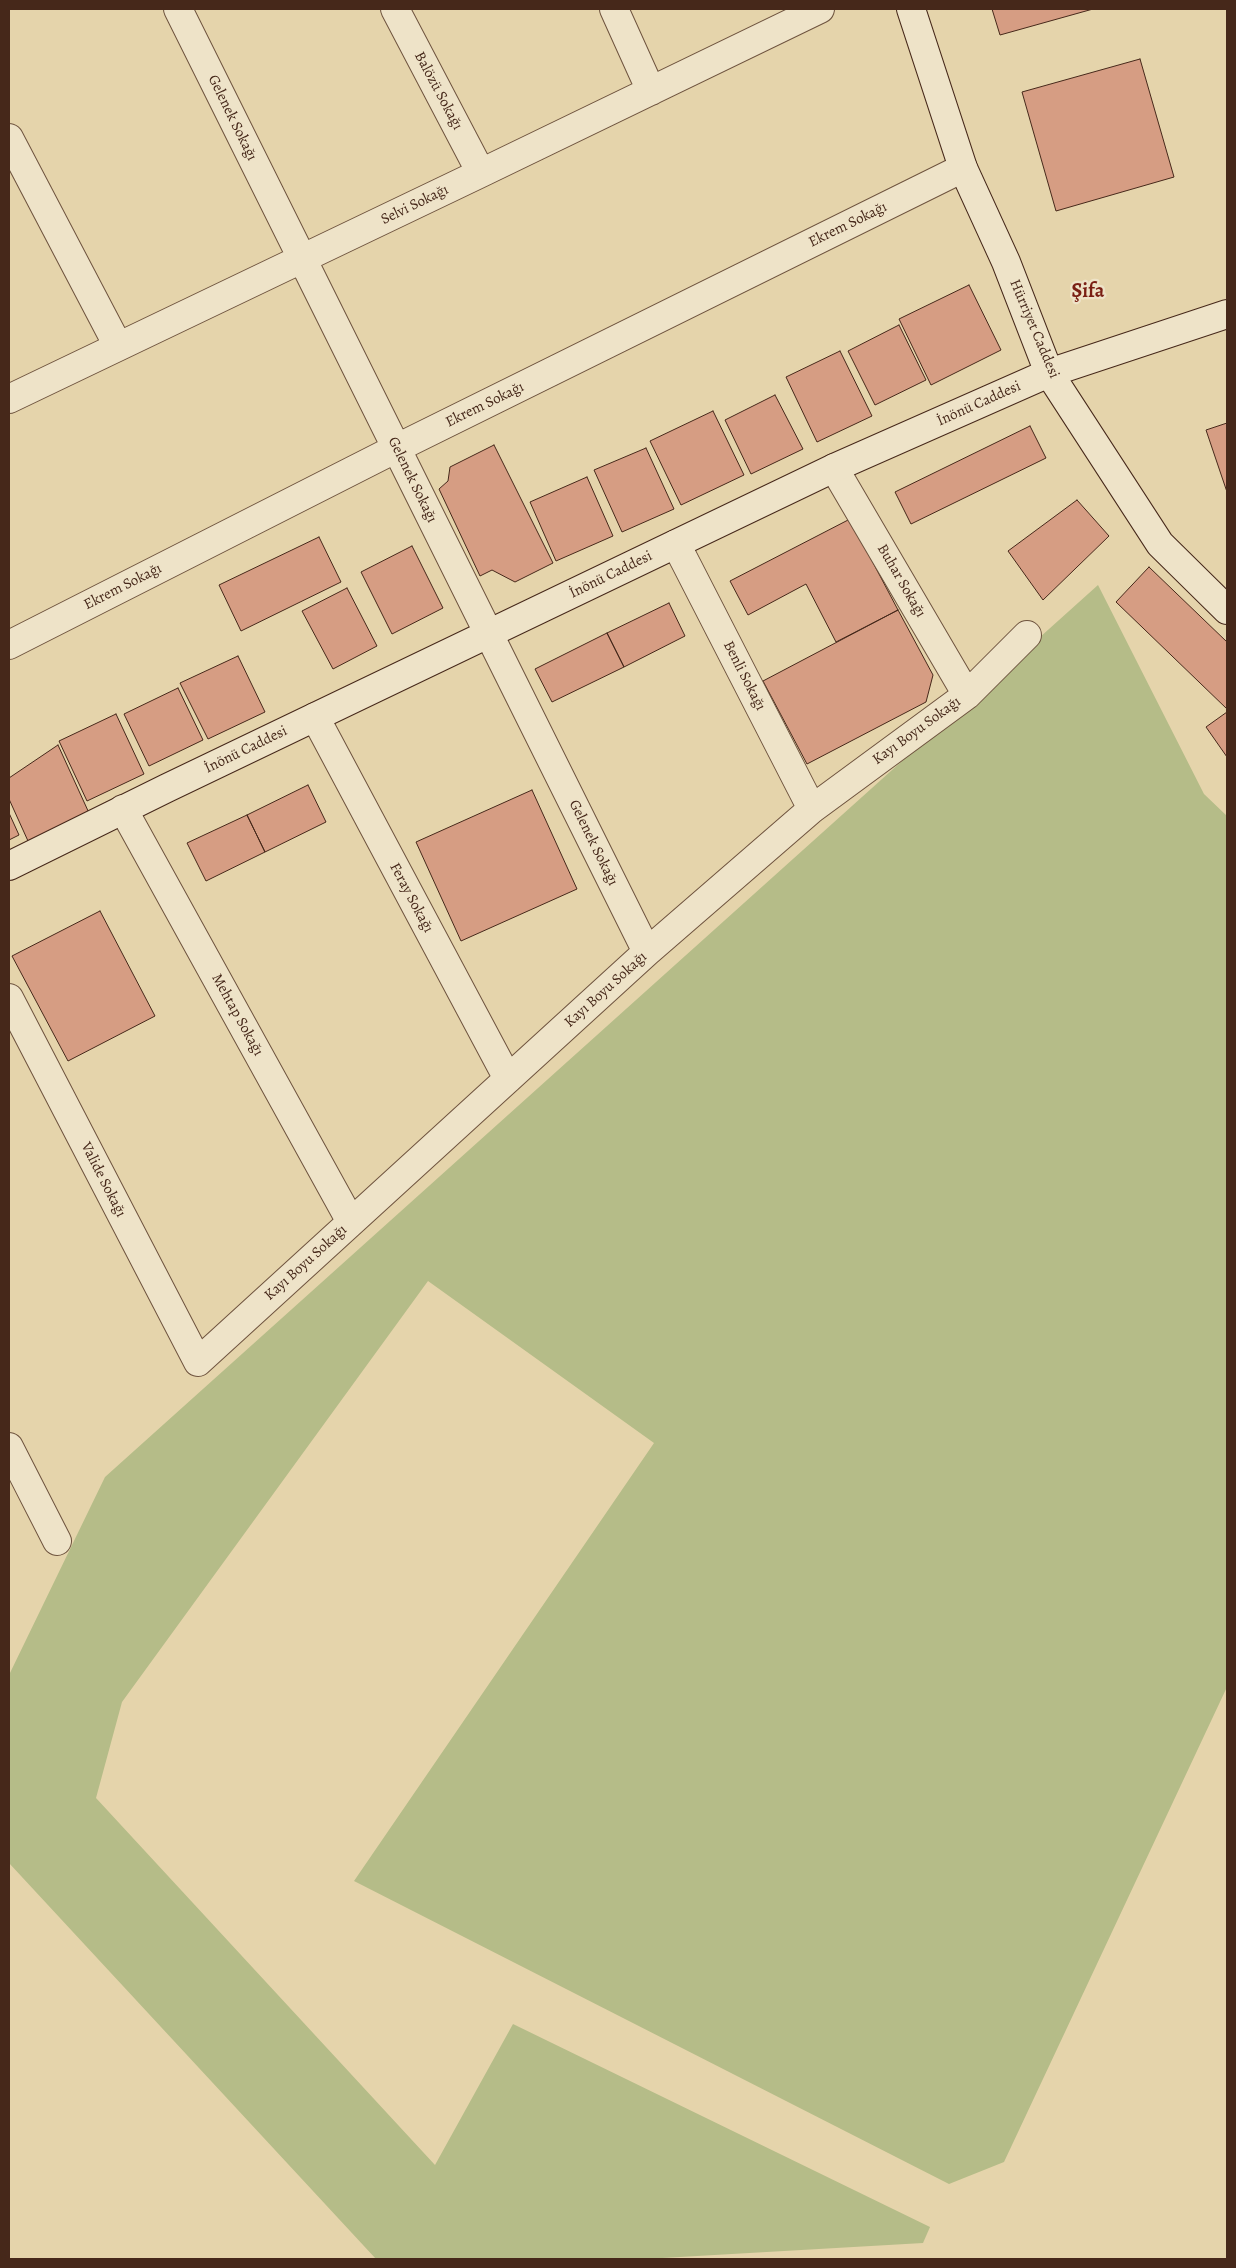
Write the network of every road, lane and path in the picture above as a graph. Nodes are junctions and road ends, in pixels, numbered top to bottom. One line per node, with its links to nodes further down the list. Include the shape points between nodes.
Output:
1 (178, 9): 10 (street, Gelenek Sokağı)
2 (394, 9): 9 (street, Balözü Sokağı)
3 (614, 9): 6 (street)
4 (820, 9): 6 (street, Selvi Sokağı)
5 (911, 9): 8 (street, Hürriyet Caddesi)
6 (651, 90): 9 (street, Selvi Sokağı)
7 (9, 138): 12 (street)
8 (964, 168): 13 (street, Hürriyet Caddesi, via 1006,262); 15 (street, Ekrem Sokağı)
9 (481, 174): 10 (street, Selvi Sokağı)
10 (302, 259): 12 (street, Selvi Sokağı); 15 (street, Gelenek Sokağı)
11 (1227, 314): 13 (street, İnönü Caddesi)
12 (118, 346): 14 (street, Selvi Sokağı)
13 (1049, 373): 16 (street, İnönü Caddesi); 18 (street, Hürriyet Caddesi, via 1160,544)
14 (9, 399)
15 (396, 448): 19 (street, Gelenek Sokağı); 21 (street, Ekrem Sokağı)
16 (834, 468): 17 (street, İnönü Caddesi); 22 (street, Buhar Sokağı)
17 (676, 544): 19 (street, İnönü Caddesi); 25 (street, Benli Sokağı)
18 (1227, 610)
19 (488, 633): 23 (street, İnönü Caddesi); 27 (street, Gelenek Sokağı)
20 (1027, 635): 22 (street, Kayı Boyu Sokağı)
21 (9, 645)
22 (966, 695): 25 (street, Kayı Boyu Sokağı)
23 (315, 717): 24 (street, İnönü Caddesi); 29 (street, Feray Sokağı)
24 (124, 809): 26 (street, İnönü Caddesi); 30 (street, Mehtap Sokağı)
25 (812, 809): 27 (street, Kayı Boyu Sokağı)
26 (9, 866)
27 (647, 952): 29 (street, Kayı Boyu Sokağı)
28 (9, 998): 31 (street, Valide Sokağı)
29 (508, 1079): 30 (street, Kayı Boyu Sokağı)
30 (351, 1222): 31 (street, Kayı Boyu Sokağı)
31 (198, 1362)
32 (9, 1447): 33 (street)
33 (57, 1541)

